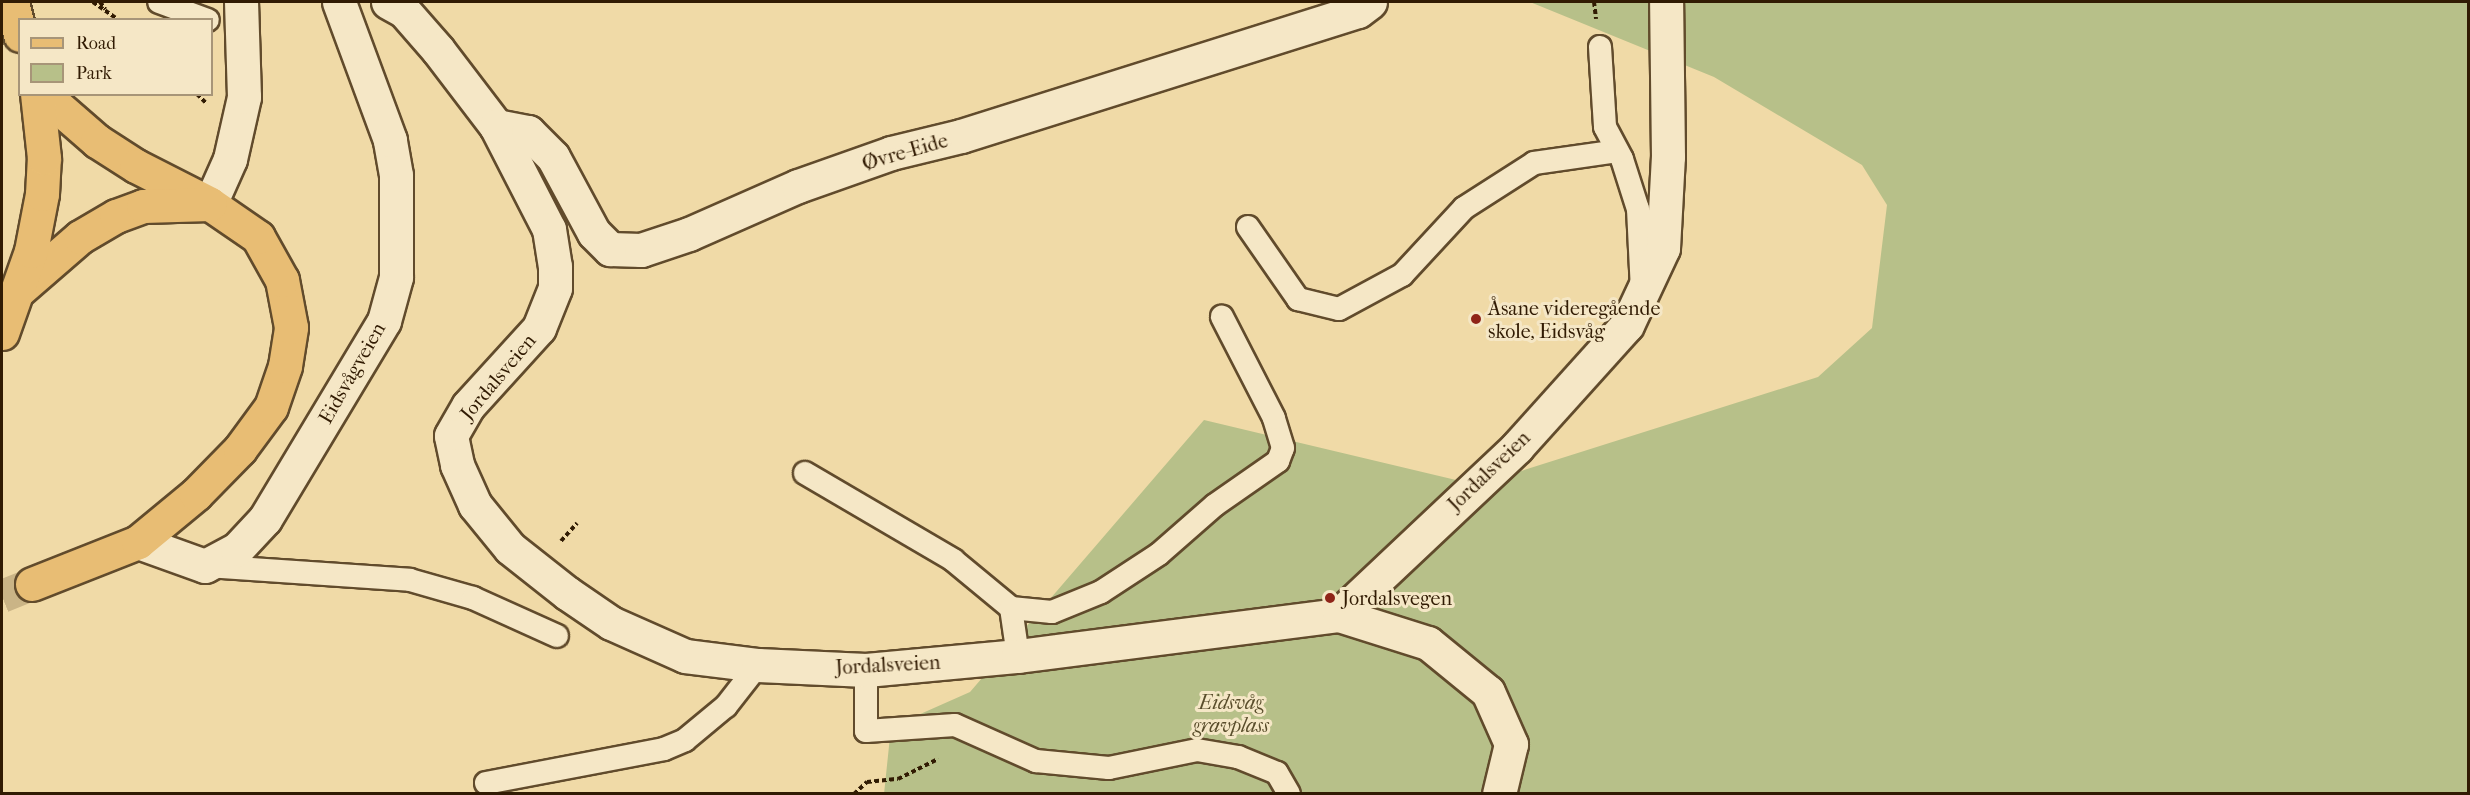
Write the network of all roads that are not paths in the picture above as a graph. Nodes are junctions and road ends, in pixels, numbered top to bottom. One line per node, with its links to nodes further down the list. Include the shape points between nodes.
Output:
1 (12, 2): 8 (main road)
2 (159, 2): 7 (lane)
3 (339, 2): 22 (street, Eidsvågveien, via 390,140 396,175 396,277 384,321 265,519 237,549)
4 (388, 2): 12 (street, Jordalsveien, via 404,11)
5 (1370, 2): 12 (street, Øvre-Eide, via 1358,11 961,136 891,153 641,250 610,249 594,233 553,157 528,132)
6 (1666, 2): 16 (street, Jordalsveien, via 1668,157 1663,248)
7 (225, 18): 14 (street, via 244,98 239,127)
8 (18, 27)
9 (1600, 47): 13 (lane, via 1605,127)
10 (37, 96): 17 (main road, via 44,158 42,194 31,251)
11 (45, 96): 14 (main road, via 97,141)
12 (496, 126): 28 (street, Jordalsveien, via 549,229 555,288 539,328 468,406 451,436 457,465 475,505 510,548 611,623 685,657)
13 (1617, 151): 15 (lane, via 1534,163 1464,208 1402,275 1339,309 1298,299); 16 (lane, via 1638,209)
14 (210, 204): 17 (main road, via 143,206 116,216 80,237); 21 (main road, via 258,237 282,280 291,327 285,366 271,407 240,449)
15 (1248, 227)
16 (1642, 292): 25 (street, Jordalsveien, via 1627,325 1516,447)
17 (16, 294): 19 (main road)
18 (1222, 317): 24 (lane, via 1274,418 1282,448 1278,461 1215,505 1159,554 1101,592 1052,612)
19 (2, 333)
20 (805, 473): 24 (lane, via 953,560)
21 (138, 542): 22 (street); 23 (main road)
22 (205, 566): 26 (lane, via 410,580 472,598)
23 (32, 584)
24 (1011, 608): 27 (lane)
25 (1339, 615): 27 (street, Jordalsveien); 32 (street, via 1428,643 1488,692 1511,744)
26 (557, 636)
27 (1018, 656): 29 (street, Jordalsveien)
28 (758, 665): 29 (street, Jordalsveien); 30 (lane, via 726,706 685,740 664,749)
29 (866, 670): 31 (lane, via 866,731 955,725 1036,761 1109,768 1197,750 1238,756 1277,773)
30 (486, 783)
31 (1289, 794)
32 (1499, 794)

